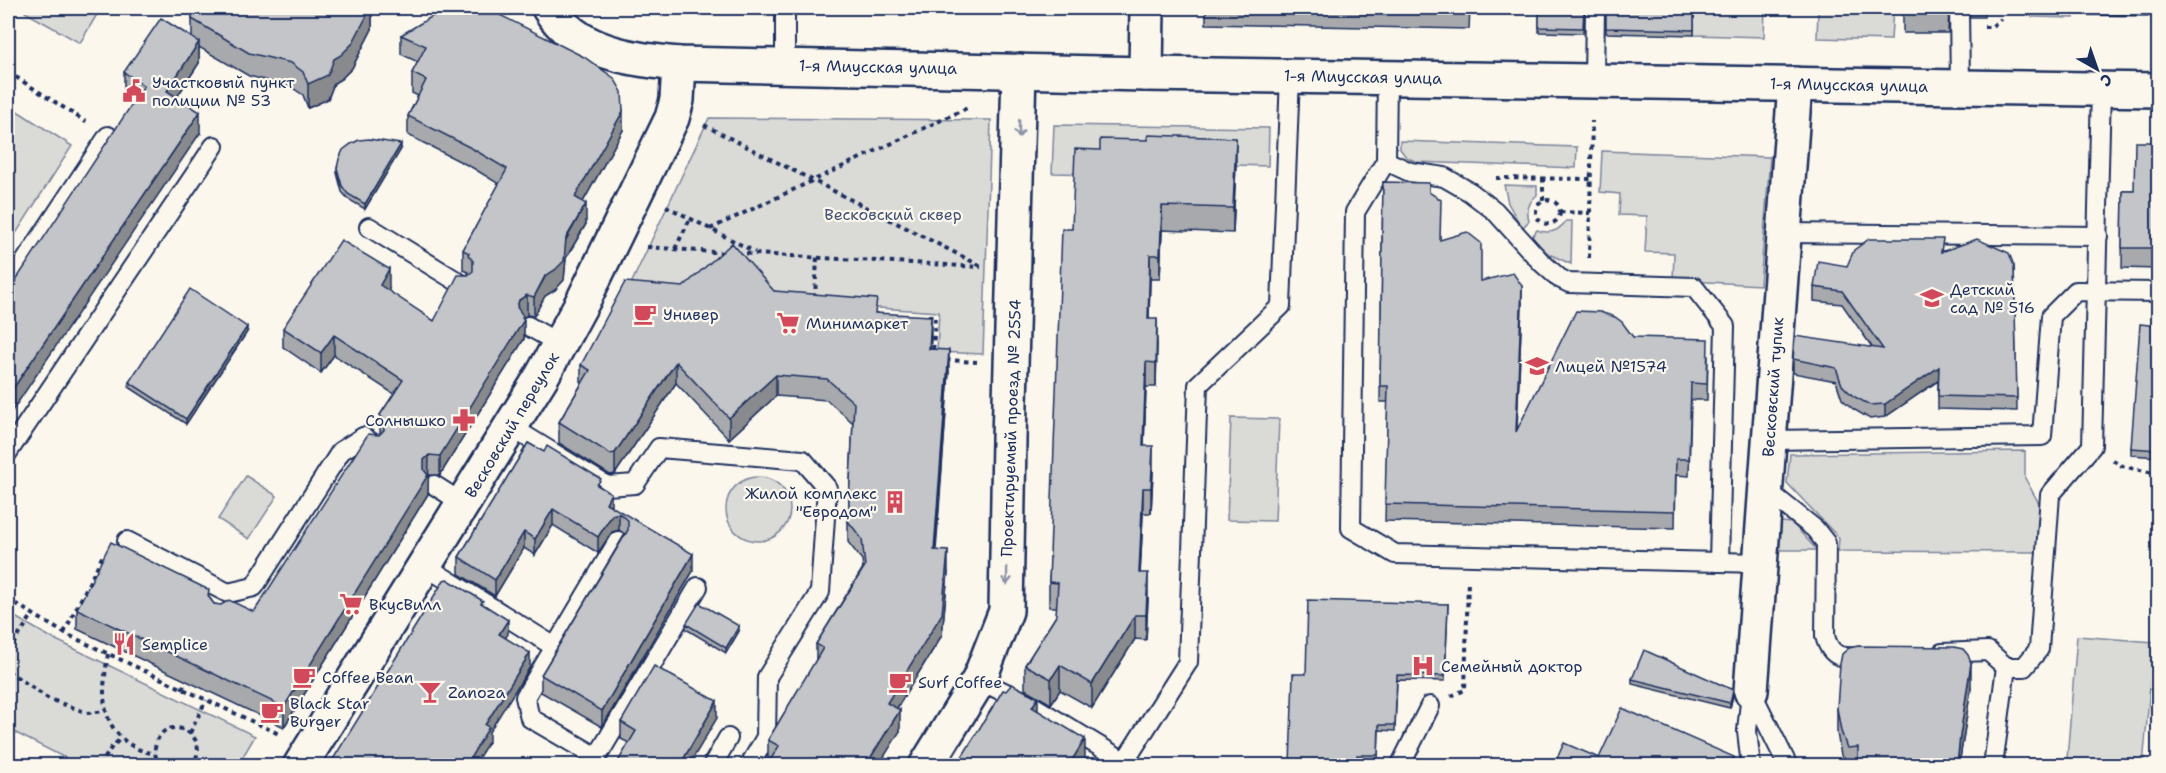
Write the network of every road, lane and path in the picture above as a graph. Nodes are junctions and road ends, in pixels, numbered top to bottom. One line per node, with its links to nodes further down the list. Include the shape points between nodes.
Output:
1 (549, 8): 6 (street, 1-я Миусская улица, via 562,26 594,47 622,56)
2 (785, 8): 7 (lane)
3 (1147, 8): 10 (street)
4 (1595, 8): 13 (lane)
5 (1959, 8): 15 (lane)
6 (679, 64): 7 (street, 1-я Миусская улица); 53 (street, Весковский переулок, via 672,118)
7 (785, 65): 8 (street, 1-я Миусская улица)
8 (1020, 71): 10 (street, 1-я Миусская улица); 85 (street, Проектируемый проезд № 2554, one-way to 85, via 1006,611)
9 (8, 72): 21 (path)
10 (1146, 74): 11 (street, 1-я Миусская улица)
11 (1290, 76): 12 (street, 1-я Миусская улица); 98 (lane, via 1281,306 1198,385 1188,662)
12 (1387, 77): 13 (street, 1-я Миусская улица); 23 (lane)
13 (1594, 81): 14 (street, 1-я Миусская улица)
14 (1795, 84): 15 (street, 1-я Миусская улица); 35 (street, Весковский тупик)
15 (1960, 87): 16 (street, 1-я Миусская улица)
16 (2102, 89): 17 (street, 1-я Миусская улица); 36 (lane)
17 (2158, 90)
18 (969, 107): 27 (path)
19 (1592, 121): 26 (path)
20 (698, 122): 27 (path)
21 (108, 136): 47 (lane)
22 (214, 146): 61 (lane)
23 (1386, 161): 24 (lane, via 1410,172); 68 (lane, via 1355,212 1352,528 1395,554)
24 (1444, 177): 25 (path); 45 (lane, via 1495,211 1559,278 1569,284)
25 (1543, 178): 26 (path); 28 (path)
26 (1591, 179): 31 (path)
27 (813, 180): 34 (path); 43 (path)
28 (1543, 201): 30 (path, via 1554,202); 30 (path, via 1536,210 1539,221 1550,224)
29 (660, 203): 32 (path)
30 (1560, 212): 31 (path)
31 (1590, 213): 45 (path)
32 (690, 219): 34 (path); 38 (path)
33 (369, 226): 46 (lane)
34 (710, 229): 40 (path)
35 (1784, 233): 36 (lane); 58 (street, Весковский тупик)
36 (2098, 236): 48 (lane)
37 (640, 247): 38 (path)
38 (675, 249): 39 (path)
39 (723, 252): 40 (path); 42 (path)
40 (759, 254): 41 (path)
41 (817, 257): 43 (path); 50 (path)
42 (722, 261)
43 (982, 267): 44 (path)
44 (991, 267)
45 (1588, 284): 69 (lane, via 1694,287 1725,326)
46 (463, 285)
47 (8, 287)
48 (2096, 291): 49 (lane); 58 (lane, via 2076,291 2051,316 2042,436); 60 (lane)
49 (2158, 292)
50 (814, 306)
51 (923, 316): 54 (path, via 935,316)
52 (528, 326): 53 (lane)
53 (560, 344): 57 (street, Весковский переулок)
54 (933, 360)
55 (944, 360): 56 (path)
56 (987, 362)
57 (511, 427): 65 (street, Весковский переулок); 103 (lane, via 608,486 635,484 659,448 802,460 827,488 820,592 767,677 766,737)
58 (1769, 440): 64 (street, Весковский тупик)
59 (374, 444): 73 (lane, via 363,437 341,451 254,587)
60 (2092, 446): 62 (path, via 2122,466); 83 (lane, via 2050,495 2039,649 2024,667)
61 (8, 452)
62 (2158, 474)
63 (434, 484): 65 (lane)
64 (1765, 489): 70 (street, Весковский тупик); 82 (lane, via 1815,529 1826,543 1825,636 1834,654 1847,658)
65 (464, 504): 71 (street, Весковский переулок)
66 (127, 541): 73 (lane); 77 (path, via 104,552)
67 (618, 541): 78 (lane)
68 (1469, 555): 69 (lane); 90 (path, via 1465,690)
69 (1719, 562): 70 (lane)
70 (1760, 563): 88 (street, Весковский тупик)
71 (425, 566): 78 (lane); 95 (street, Весковский переулок)
72 (698, 587): 97 (lane)
73 (228, 593): 76 (lane)
74 (8, 599): 75 (path)
75 (33, 614): 77 (path); 79 (path)
76 (219, 614)
77 (64, 633): 80 (path)
78 (555, 647): 97 (lane, via 525,697 530,718)
79 (8, 652)
80 (108, 654): 87 (path); 91 (path)
81 (1929, 654): 83 (lane, via 1988,651)
82 (1882, 656)
83 (2006, 667): 108 (lane)
84 (8, 671): 91 (path, via 50,699 88,713)
85 (980, 680): 98 (lane, via 1031,705); 104 (street, Проектируемый проезд № 2554)
86 (186, 681): 87 (path)
87 (182, 689): 89 (path)
88 (1751, 691): 106 (lane, via 1747,731); 107 (lane)
89 (206, 700): 92 (path); 95 (path)
90 (1430, 706): 105 (lane)
91 (106, 711): 93 (path)
92 (190, 733): 96 (path, via 182,728 163,732); 101 (path, via 198,750)
93 (121, 738): 96 (path); 99 (path)
94 (728, 738): 102 (lane)
95 (293, 751)
96 (155, 753): 100 (path)
97 (595, 761)
98 (1129, 764)
99 (100, 765)
100 (161, 765)
101 (191, 765)
102 (712, 765)
103 (749, 765)
104 (927, 765)
105 (1400, 765)
106 (1751, 765)
107 (1788, 765)
108 (1993, 765)

